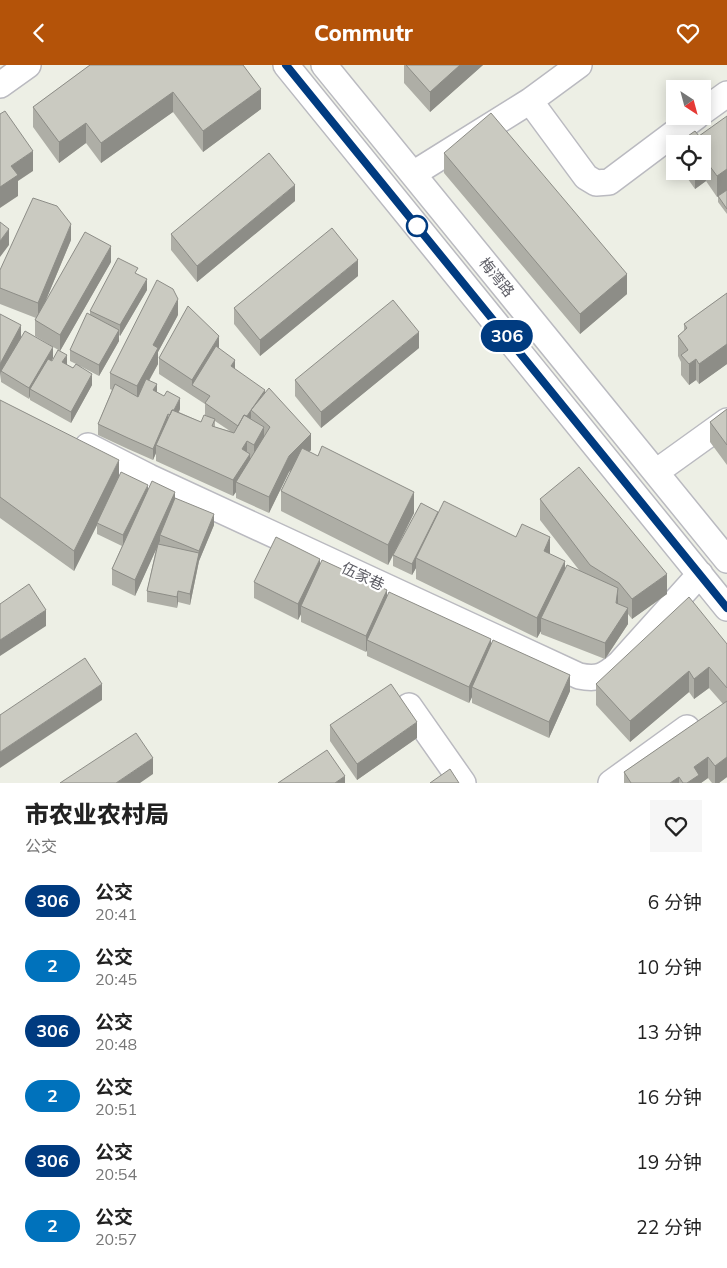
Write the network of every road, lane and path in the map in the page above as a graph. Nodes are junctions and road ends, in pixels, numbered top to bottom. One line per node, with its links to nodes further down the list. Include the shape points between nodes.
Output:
1 (28, 65): 5 (street)
2 (286, 65): 15 (street, 梅湾路)
3 (324, 65): 10 (street, 梅湾路)
4 (578, 65): 7 (street)
5 (0, 85)
6 (727, 94): 8 (street)
7 (530, 101): 9 (street, via 586,177 596,183 609,182); 10 (street)
8 (711, 106)
9 (685, 125)
10 (413, 174): 13 (street, 梅湾路)
11 (727, 421): 13 (street)
12 (70, 437): 15 (street, 伍家巷, via 579,676 601,677 610,672)
13 (656, 472): 14 (street, 梅湾路)
14 (727, 560)
15 (700, 575): 16 (street, 梅湾路)
16 (727, 608)
17 (409, 706): 19 (street)
18 (687, 728): 20 (street)
19 (463, 783)
20 (611, 783)

